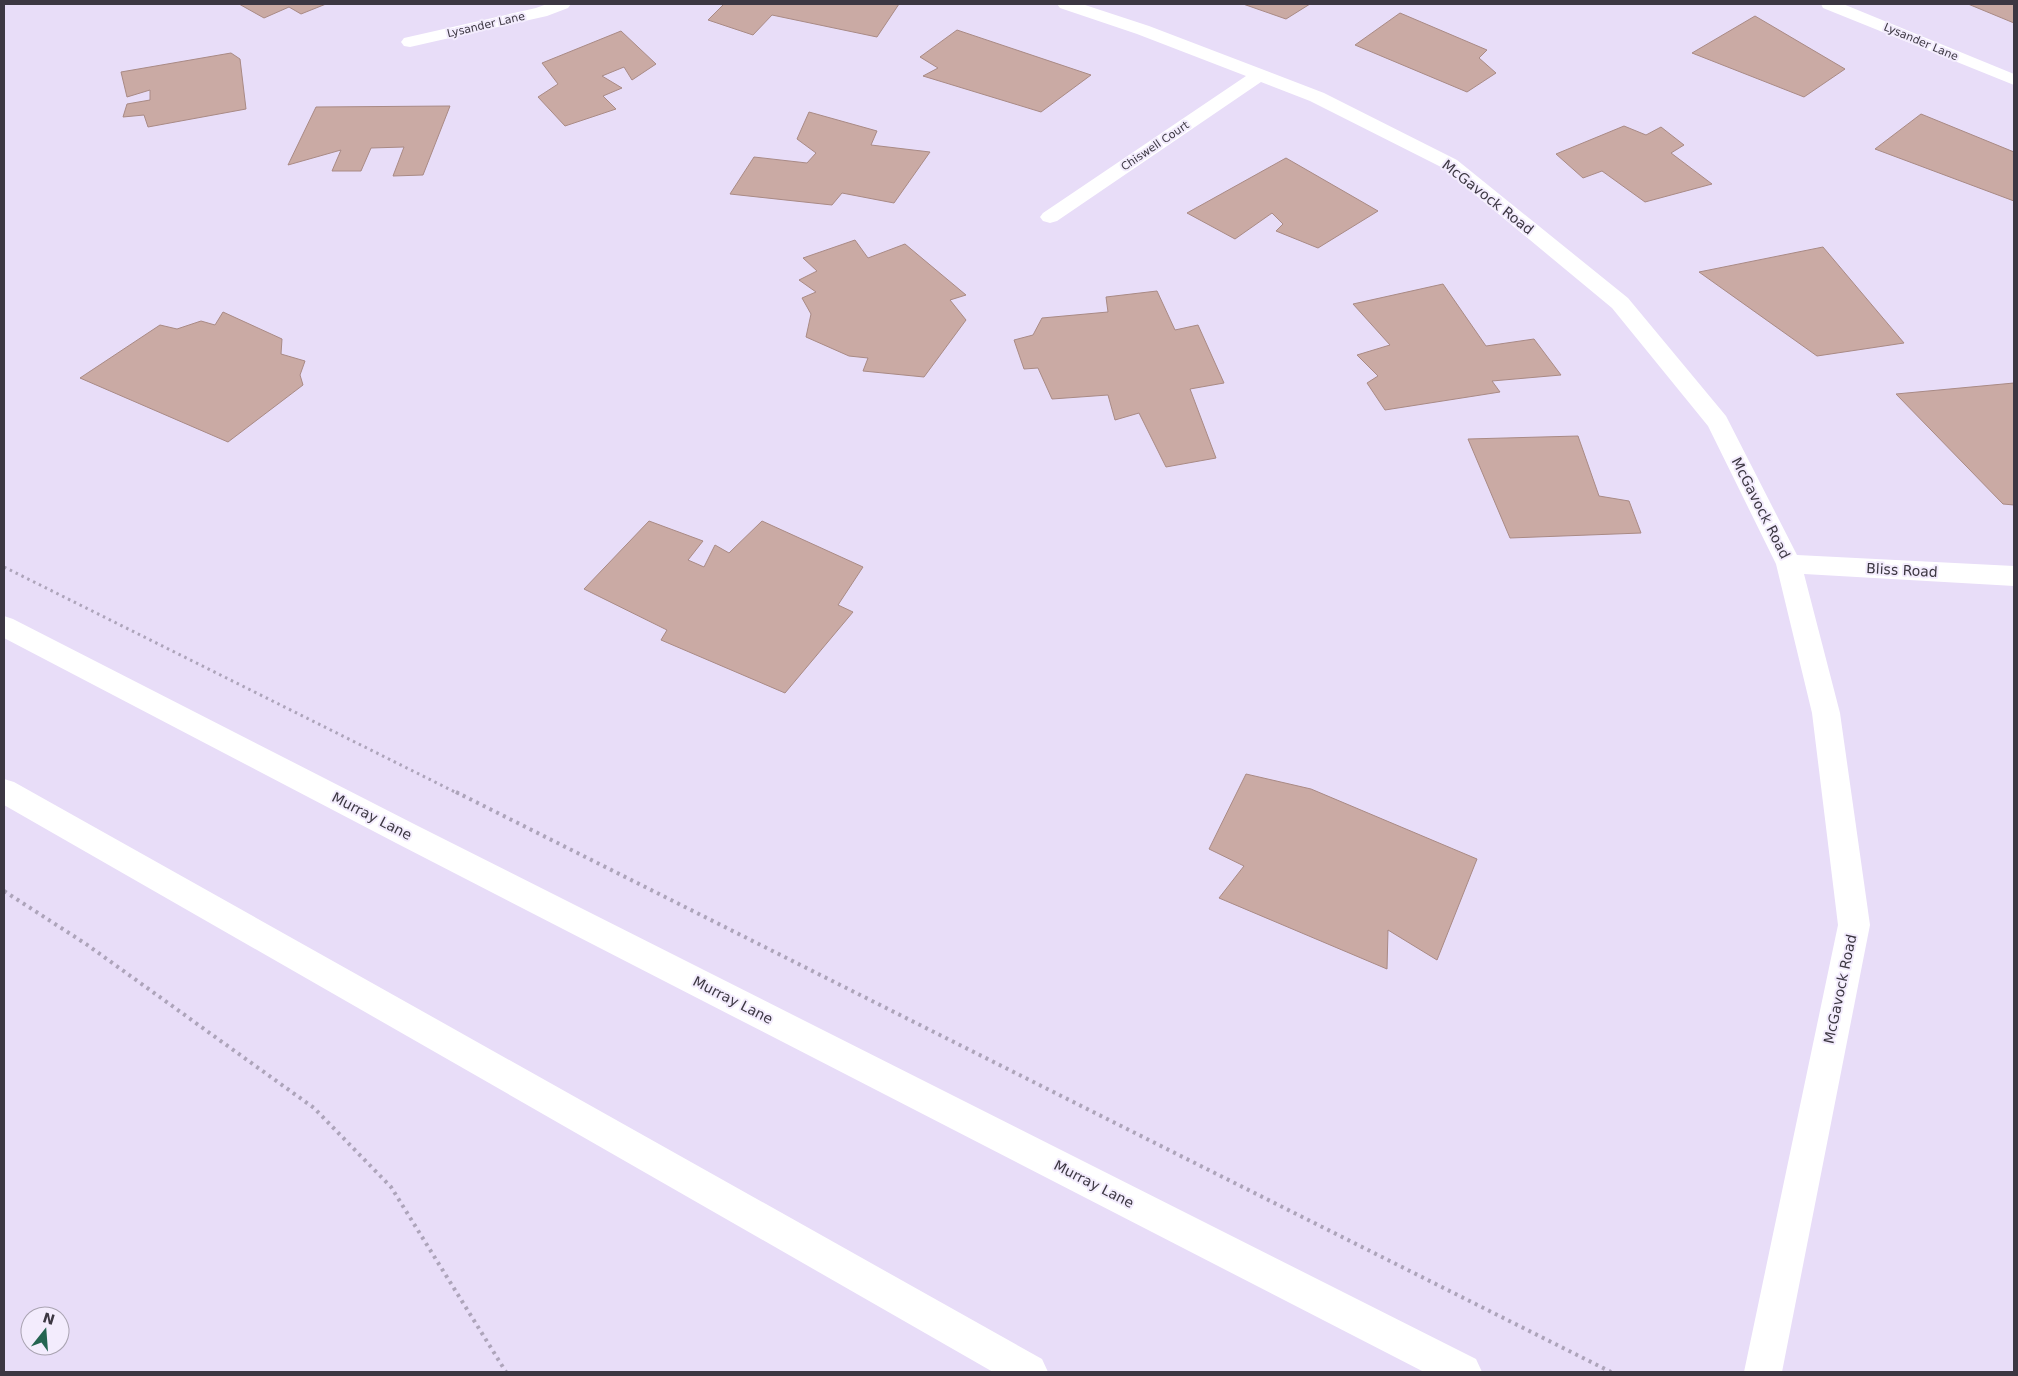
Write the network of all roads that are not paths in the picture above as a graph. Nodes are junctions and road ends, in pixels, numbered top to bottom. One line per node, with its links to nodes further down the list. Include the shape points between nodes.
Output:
1 (562, 4): 4 (street, Lysander Lane, via 541,12)
2 (1066, 4): 5 (street, McGavock Road, via 1144,30)
3 (1829, 4): 6 (street, Lysander Lane)
4 (410, 42)
5 (1259, 75): 7 (street, Chiswell Court); 8 (street, McGavock Road, via 1317,97 1450,164 1620,303 1718,422)
6 (2014, 80)
7 (1050, 217)
8 (1789, 564): 9 (street, Bliss Road); 14 (street, McGavock Road, via 1826,713 1854,924)
9 (2014, 576)
10 (4, 626): 13 (street, Murray Lane)
11 (4, 791): 12 (street)
12 (1029, 1372)
13 (1464, 1372)
14 (1763, 1372)

